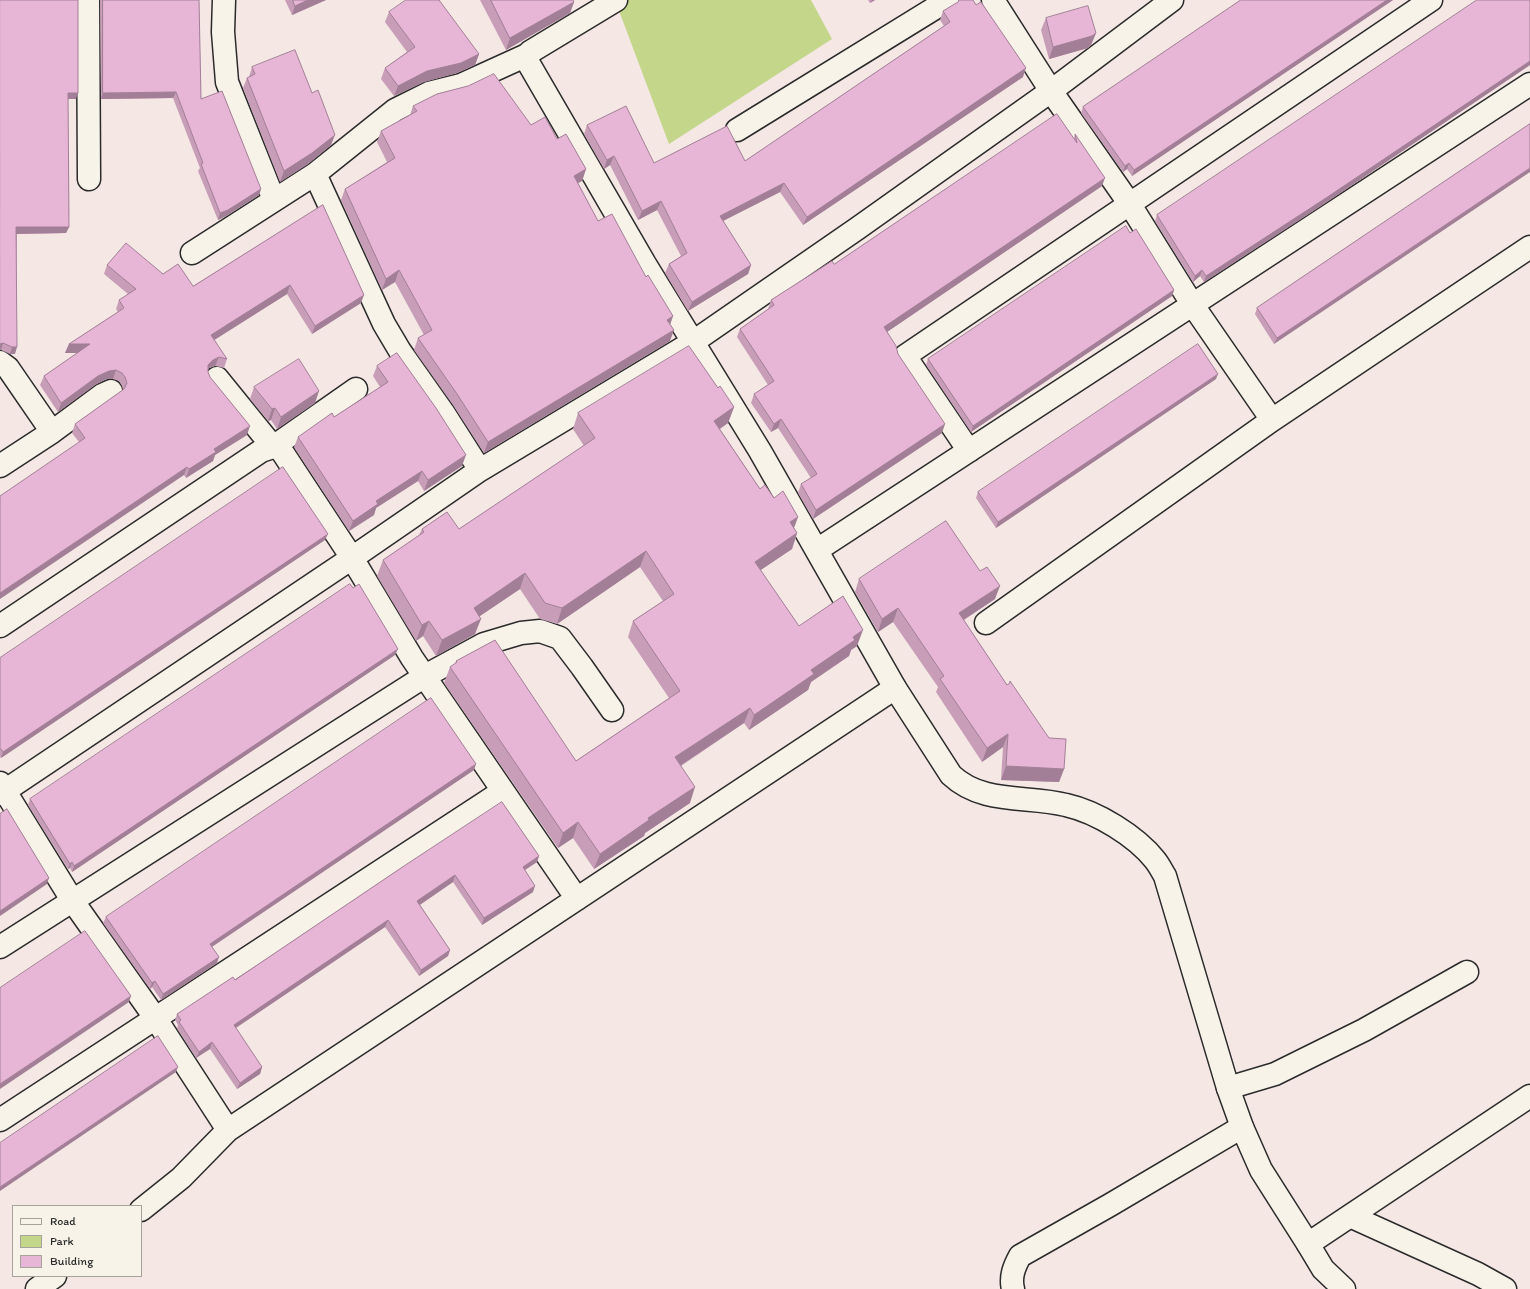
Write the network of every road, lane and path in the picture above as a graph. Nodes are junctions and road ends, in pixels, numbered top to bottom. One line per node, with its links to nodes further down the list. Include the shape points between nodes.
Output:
1 (88, 0): 13 (street)
2 (224, 0): 14 (street, via 223,32 227,82)
3 (616, 0): 8 (street)
4 (948, 0): 11 (street)
5 (994, 0): 10 (street)
6 (1172, 0): 10 (street)
7 (1431, 0): 15 (street)
8 (527, 55): 12 (street, via 461,85 429,93 396,110); 19 (street, via 529,64)
9 (1530, 84): 18 (street)
10 (1051, 91): 15 (street); 19 (street, via 852,233)
11 (737, 130)
12 (315, 174): 14 (street); 29 (street, via 384,324)
13 (89, 179)
14 (274, 200): 17 (street)
15 (1129, 203): 18 (street); 27 (street, via 905,356)
16 (1530, 246): 24 (street)
17 (192, 253)
18 (1192, 304): 24 (street); 27 (street)
19 (693, 342): 29 (street); 30 (street)
20 (0, 362): 25 (street, via 8,368)
21 (217, 378): 26 (street)
22 (356, 389): 26 (street)
23 (110, 391): 25 (street)
24 (1272, 420): 32 (street)
25 (52, 432): 28 (street)
26 (273, 447): 31 (street, via 281,450); 33 (street, via 261,451)
27 (969, 451): 30 (street)
28 (0, 466)
29 (480, 470): 31 (street)
30 (817, 550): 35 (street)
31 (352, 558): 34 (street); 37 (street)
32 (986, 623)
33 (0, 626)
34 (425, 676): 36 (street, via 484,644 521,633 540,631 560,638); 38 (street); 40 (street)
35 (895, 688): 39 (street); 44 (street, via 958,782 975,791 994,796 1066,805 1091,814 1113,825 1137,842 1156,861 1165,876)
36 (612, 710)
37 (2, 789): 40 (street)
38 (503, 791): 39 (street); 43 (street)
39 (577, 899): 48 (street)
40 (72, 900): 41 (street); 43 (street)
41 (0, 947)
42 (1467, 972): 44 (street, via 1364,1030 1275,1074)
43 (156, 1019): 46 (street); 48 (street)
44 (1228, 1088): 47 (street)
45 (1530, 1096): 50 (street)
46 (0, 1120)
47 (1242, 1127): 51 (street, via 1261,1170); 54 (street, via 1020,1256 1013,1268)
48 (228, 1130): 49 (street, via 181,1178)
49 (142, 1209)
50 (1350, 1216): 51 (street); 56 (street, via 1478,1274)
51 (1308, 1244): 55 (street, via 1324,1269)
52 (54, 1277): 53 (street)
53 (37, 1289)
54 (1014, 1289)
55 (1344, 1289)
56 (1505, 1289)

